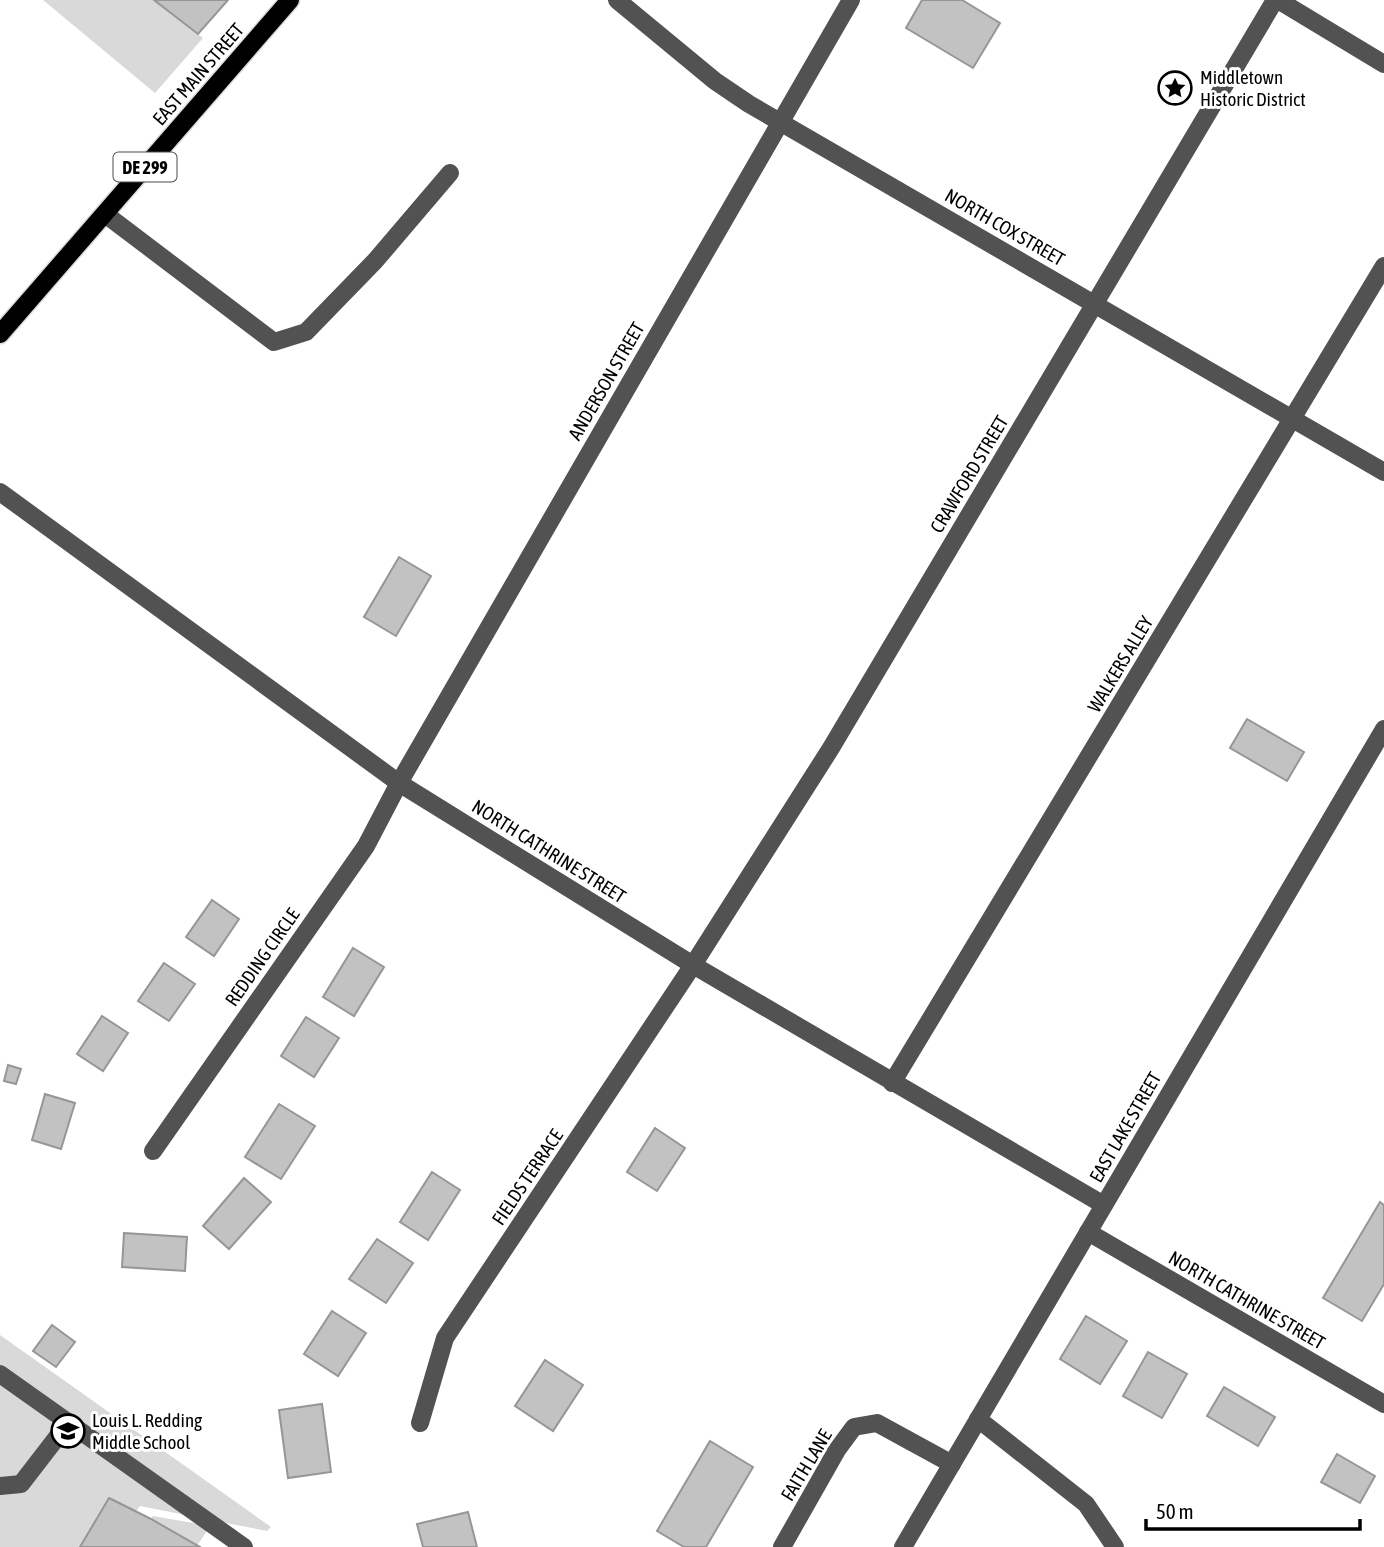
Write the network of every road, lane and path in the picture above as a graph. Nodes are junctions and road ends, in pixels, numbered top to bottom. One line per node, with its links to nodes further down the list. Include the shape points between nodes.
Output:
1 (290, 0): 8 (main road, EAST MAIN STREET / DE 299)
2 (617, 0): 6 (street, NORTH COX STREET, via 715,81)
3 (851, 0): 6 (street, ANDERSON STREET)
4 (1276, 0): 5 (street); 10 (street, CRAWFORD STREET)
5 (1384, 64)
6 (780, 122): 10 (street, NORTH COX STREET); 16 (street, ANDERSON STREET)
7 (450, 173): 8 (street, via 306,332 274,342)
8 (104, 214): 11 (main road, EAST MAIN STREET / DE 299)
9 (1384, 266): 12 (street, WALKERS ALLEY)
10 (1094, 303): 12 (street, NORTH COX STREET); 17 (street, CRAWFORD STREET, via 831,748)
11 (0, 334)
12 (1292, 418): 13 (street, NORTH COX STREET); 18 (street, WALKERS ALLEY)
13 (1384, 472)
14 (0, 492): 16 (street, NORTH CATHRINE STREET)
15 (1384, 729): 20 (street, EAST LAKE STREET)
16 (399, 783): 17 (street, NORTH CATHRINE STREET); 19 (street, REDDING CIRCLE, via 366,846)
17 (693, 965): 18 (street, NORTH CATHRINE STREET); 26 (street, FIELDS TERRACE, via 445,1338)
18 (892, 1083): 20 (street, NORTH CATHRINE STREET)
19 (153, 1151)
20 (1104, 1205): 21 (street, EAST LAKE STREET)
21 (1088, 1232): 23 (street, NORTH CATHRINE STREET); 24 (street, EAST LAKE STREET)
22 (0, 1374): 25 (street)
23 (1384, 1404)
24 (978, 1419): 27 (street, EAST LAKE STREET); 32 (street, via 1086,1504)
25 (68, 1423): 28 (street, via 20,1484); 29 (street)
26 (420, 1423)
27 (952, 1464): 30 (street, FAITH LANE, via 877,1423 854,1427); 31 (street, EAST LAKE STREET)
28 (0, 1486)
29 (244, 1547)
30 (782, 1547)
31 (903, 1547)
32 (1115, 1547)

